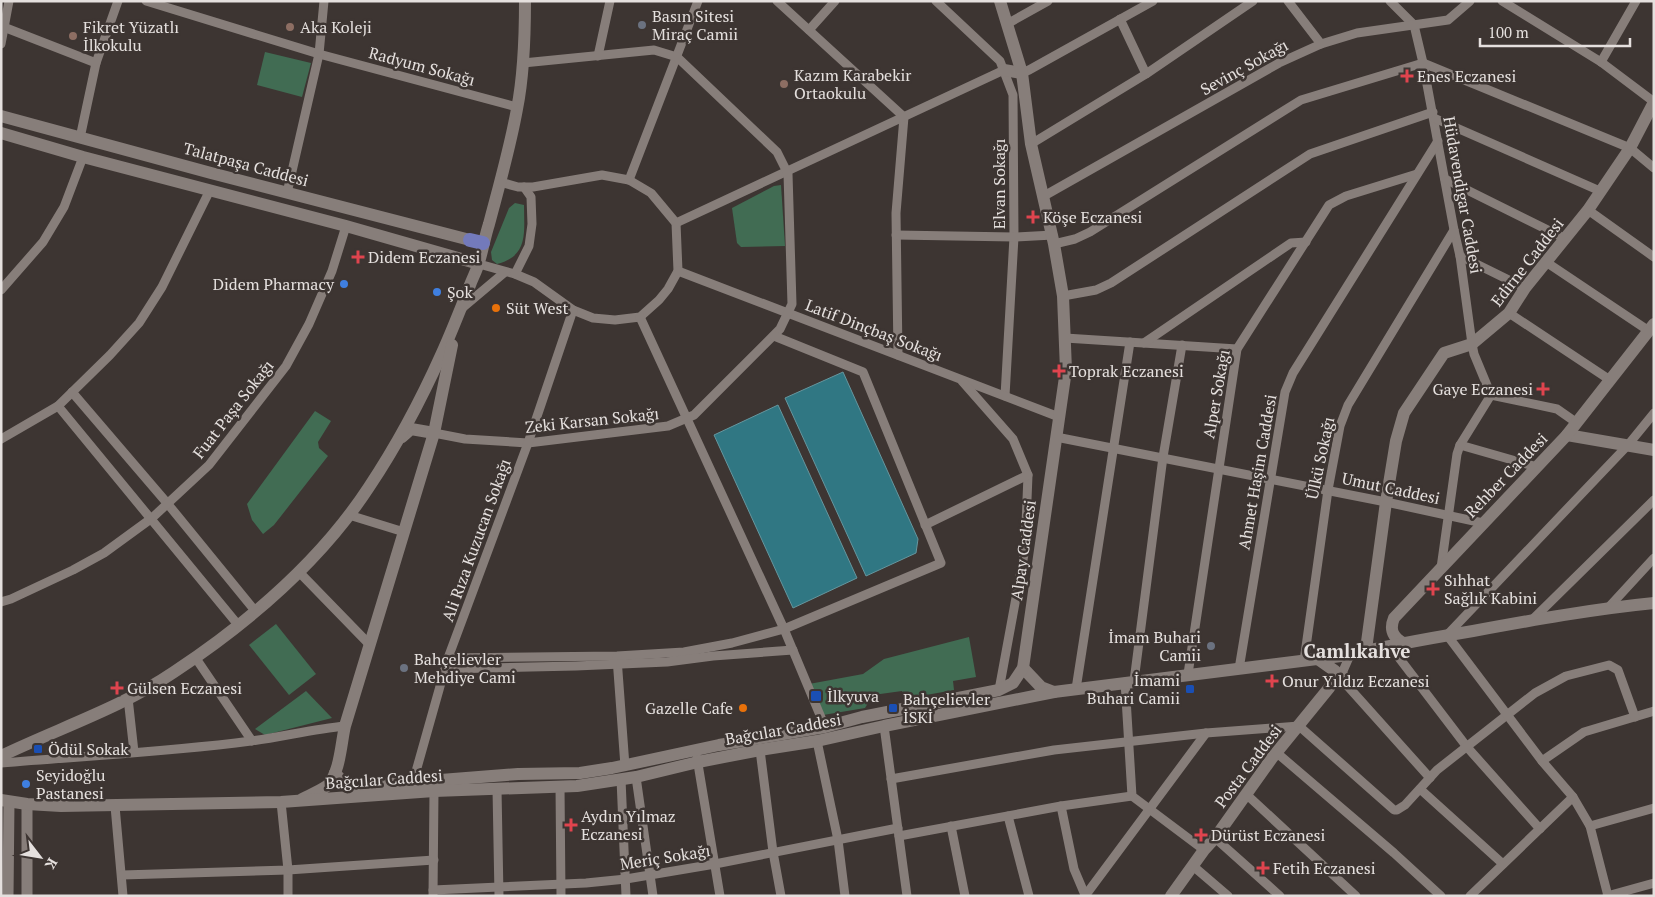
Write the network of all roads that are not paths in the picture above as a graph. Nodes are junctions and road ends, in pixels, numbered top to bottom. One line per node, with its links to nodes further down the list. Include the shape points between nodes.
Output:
1 (9, 1): 23 (street)
2 (118, 1): 31 (street)
3 (146, 1): 27 (street, Radyum Sokağı)
4 (324, 1): 27 (street)
5 (525, 1): 32 (main road)
6 (610, 1): 28 (street)
7 (698, 1): 29 (street)
8 (777, 1): 24 (street)
9 (835, 1): 24 (street)
10 (936, 1): 34 (street, Elvan Sokağı, via 1000,61)
11 (1000, 1): 21 (main road, Alpay Caddesi)
12 (1048, 1): 21 (street)
13 (1153, 1): 20 (street)
14 (1253, 1): 36 (street)
15 (1288, 1): 26 (street)
16 (1390, 1): 22 (street)
17 (1470, 1): 22 (street, Sevinç Sokağı, via 1448,20)
18 (1502, 1): 30 (street)
19 (1636, 1): 30 (street)
20 (1120, 20): 35 (street); 36 (street)
21 (1007, 24): 35 (main road, Alpay Caddesi)
22 (1414, 25): 26 (street, Sevinç Sokağı, via 1357,33); 33 (street, Hüdavendigar Caddesi)
23 (3, 26): 25 (street); 31 (street)
24 (809, 30): 41 (street)
25 (1, 44)
26 (1321, 44): 58 (street, Sevinç Sokağı, via 1279,63)
27 (319, 54): 38 (street, Radyum Sokağı); 57 (street)
28 (598, 56): 29 (street, Zeki Karsan Sokağı, via 654,50); 32 (street, Zeki Karsan Sokağı)
29 (677, 57): 49 (street, Zeki Karsan Sokağı, via 776,152); 52 (street)
30 (1601, 62): 37 (street)
31 (96, 63): 43 (street)
32 (523, 63): 38 (main road)
33 (1424, 63): 39 (street, Hüdavendigar Caddesi); 46 (street); 66 (street, via 1302,100 1090,232 1075,239)
34 (1004, 70): 35 (main road); 41 (street); 64 (street, Elvan Sokağı, via 1013,95)
35 (1022, 73): 45 (main road, Alpay Caddesi)
36 (1146, 74): 45 (street)
37 (1654, 102): 46 (main road, Edirne Caddesi)
38 (517, 107): 53 (main road)
39 (1433, 115): 44 (street, Hüdavendigar Caddesi); 56 (street); 78 (street, via 1310,154 1112,283 1096,290)
40 (1, 116): 43 (main road, Talatpaşa Caddesi)
41 (904, 116): 49 (street); 63 (street)
42 (1, 133): 47 (main road)
43 (80, 138): 57 (main road, Talatpaşa Caddesi)
44 (1438, 141): 50 (street, Ahmet Haşim Caddesi); 51 (street, Hüdavendigar Caddesi)
45 (1031, 144): 58 (main road, Alpay Caddesi)
46 (1630, 148): 48 (street); 56 (main road, Edirne Caddesi)
47 (83, 157): 55 (main road); 77 (street, via 64,207 43,242)
48 (1654, 168)
49 (786, 172): 60 (street); 81 (street, Zeki Karsan Sokağı, via 792,304)
50 (1417, 174): 68 (street, Alper Sokağı, via 1346,196 1329,205); 118 (street, Ahmet Haşim Caddesi, via 1293,373 1285,392)
51 (1445, 179): 62 (street, Hüdavendigar Caddesi); 65 (street)
52 (629, 180): 54 (street, via 602,175); 60 (street, via 651,193)
53 (500, 182): 54 (street); 67 (main road)
54 (524, 187): 75 (street, via 531,197 531,231 529,246)
55 (210, 190): 61 (main road); 96 (street, via 162,287 139,323)
56 (1600, 191): 59 (main road, Edirne Caddesi)
57 (287, 193): 67 (main road, Talatpaşa Caddesi)
58 (1044, 196): 66 (main road, Alpay Caddesi)
59 (1588, 210): 65 (main road, Edirne Caddesi); 70 (street)
60 (676, 224): 73 (street)
61 (346, 226): 72 (main road); 122 (street, Fuat Paşa Sokağı, via 332,272 286,366 210,465)
62 (1454, 230): 69 (street, Hüdavendigar Caddesi); 119 (street, Ülkü Sokağı, via 1348,404 1340,426)
63 (896, 235): 64 (street); 93 (street)
64 (1014, 237): 66 (street); 98 (street, Elvan Sokağı)
65 (1566, 239): 71 (main road, Edirne Caddesi)
66 (1053, 240): 78 (main road, Alpay Caddesi)
67 (477, 241): 72 (main road)
68 (1306, 242): 89 (street, via 1292,243); 92 (street, Alper Sokağı)
69 (1460, 256): 76 (street); 90 (street, Hüdavendigar Caddesi)
70 (1654, 257)
71 (1546, 262): 76 (main road, Edirne Caddesi); 85 (street)
72 (479, 264): 74 (street); 79 (main road)
73 (678, 270): 81 (street, Latif Dinçbaş Sokağı); 83 (street, via 659,300)
74 (505, 272): 75 (street); 79 (street)
75 (515, 274): 80 (street, via 534,282)
76 (1525, 288): 82 (main road, Edirne Caddesi)
77 (1, 290)
78 (1063, 296): 87 (main road, Alpay Caddesi)
79 (461, 309): 84 (main road)
80 (573, 310): 83 (street, via 600,319); 109 (street, Ali Rıza Kuzucan Sokağı)
81 (789, 313): 86 (street, Zeki Karsan Sokağı); 93 (street, Latif Dinçbaş Sokağı)
82 (1509, 313): 90 (main road, Edirne Caddesi); 95 (street)
83 (640, 316): 102 (street)
84 (456, 322): 104 (main road); 108 (main road, via 429,383)
85 (1651, 328): 95 (main road, Rehber Caddesi)
86 (774, 336): 102 (street, Zeki Karsan Sokağı, via 694,415); 127 (street, via 863,372)
87 (1065, 338): 88 (street); 101 (main road, Alpay Caddesi, via 1066,370)
88 (1130, 342): 89 (street); 112 (street)
89 (1144, 343): 91 (street)
90 (1472, 344): 97 (street, Hüdavendigar Caddesi); 121 (main road, Edirne Caddesi, via 1444,353 1404,413)
91 (1182, 345): 92 (street); 114 (street)
92 (1237, 349): 116 (street, Alper Sokağı)
93 (898, 355): 94 (street, Latif Dinçbaş Sokağı)
94 (960, 379): 98 (street, Latif Dinçbaş Sokağı); 117 (street, via 1013,439)
95 (1610, 380): 103 (main road, Rehber Caddesi)
96 (72, 392): 99 (street); 122 (street)
97 (1491, 395): 103 (street, via 1557,409); 110 (street)
98 (1005, 396): 101 (street, Latif Dinçbaş Sokağı)
99 (58, 406): 107 (street); 125 (street)
100 (1654, 413): 111 (street)
101 (1059, 417): 106 (main road, Alpay Caddesi)
102 (686, 418): 109 (street, Zeki Karsan Sokağı, via 668,426); 138 (street)
103 (1577, 423): 105 (main road, Rehber Caddesi)
104 (434, 433): 108 (main road, via 411,429); 109 (street, Zeki Karsan Sokağı); 128 (main road)
105 (1568, 435): 111 (main road); 115 (main road, Rehber Caddesi)
106 (1056, 436): 112 (street, Umut Caddesi); 150 (main road, Alpay Caddesi)
107 (1, 439)
108 (398, 440): 123 (main road)
109 (528, 444): 146 (street, Ali Rıza Kuzucan Sokağı)
110 (1460, 445): 115 (street); 124 (street)
111 (1628, 446): 113 (main road); 139 (street)
112 (1113, 447): 114 (street, Umut Caddesi); 155 (street)
113 (1654, 450)
114 (1163, 457): 116 (street, Umut Caddesi); 154 (street)
115 (1537, 467): 126 (main road, Rehber Caddesi)
116 (1219, 468): 118 (street, Umut Caddesi); 153 (street, Alper Sokağı)
117 (1028, 475): 127 (street); 156 (street, via 1025,549)
118 (1271, 479): 119 (street, Umut Caddesi); 152 (street, Ahmet Haşim Caddesi)
119 (1328, 490): 121 (street, Umut Caddesi); 149 (street, Ülkü Sokağı)
120 (1654, 500): 136 (street)
121 (1386, 502): 124 (street, Umut Caddesi); 144 (main road, Edirne Caddesi, via 1367,642)
122 (167, 503): 125 (street, Fuat Paşa Sokağı); 135 (street)
123 (349, 515): 128 (street); 131 (main road)
124 (1448, 516): 126 (street, Umut Caddesi); 130 (street)
125 (152, 518): 132 (street, Fuat Paşa Sokağı, via 104,553); 137 (street)
126 (1483, 523): 130 (main road, Rehber Caddesi)
127 (925, 525): 138 (street, via 941,564)
128 (404, 532): 141 (main road)
129 (1654, 558): 134 (street)
130 (1441, 568): 140 (main road, Rehber Caddesi, via 1394,618 1391,624 1393,635)
131 (298, 572): 135 (main road); 141 (street)
132 (1, 602)
133 (1654, 604): 134 (main road, Bağcılar Caddesi)
134 (1608, 608): 136 (main road, Bağcılar Caddesi)
135 (256, 612): 137 (main road)
136 (1532, 620): 139 (main road, Bağcılar Caddesi)
137 (239, 626): 145 (main road)
138 (784, 629): 143 (street); 147 (street, via 684,652)
139 (1447, 635): 140 (main road, Bağcılar Caddesi); 160 (street)
140 (1403, 643): 142 (main road, Bağcılar Caddesi)
141 (369, 644): 162 (main road)
142 (1390, 646): 144 (main road, Bağcılar Caddesi); 170 (street)
143 (793, 650): 147 (street, via 667,662); 165 (street)
144 (1356, 654): 148 (main road, Bağcılar Caddesi); 181 (street, via 1343,671 1344,682)
145 (196, 657): 158 (main road); 167 (street)
146 (448, 658): 147 (street); 151 (street, Ali Rıza Kuzucan Sokağı)
147 (618, 659): 151 (street, via 576,666); 178 (street)
148 (1318, 659): 149 (main road, Bağcılar Caddesi); 164 (main road, Posta Caddesi, via 1336,676)
149 (1304, 661): 152 (main road, Bağcılar Caddesi)
150 (1022, 668): 156 (main road, via 1013,683); 157 (main road, via 1040,687)
151 (446, 669): 184 (street, Ali Rıza Kuzucan Sokağı)
152 (1239, 669): 153 (main road, Bağcılar Caddesi)
153 (1188, 674): 154 (main road, Bağcılar Caddesi)
154 (1129, 682): 155 (main road, Bağcılar Caddesi); 169 (street)
155 (1076, 689): 157 (main road, Bağcılar Caddesi)
156 (999, 690): 165 (main road)
157 (1054, 692): 163 (main road, Bağcılar Caddesi)
158 (128, 698): 172 (street); 174 (main road)
159 (1654, 712): 161 (street)
160 (1507, 714): 161 (street, via 1566,676 1609,665 1618,670); 170 (street); 176 (street)
161 (1635, 717): 176 (street, via 1584,732)
162 (345, 726): 167 (street); 179 (main road)
163 (884, 726): 168 (main road, Bağcılar Caddesi); 183 (street)
164 (1299, 726): 166 (street); 173 (main road, Posta Caddesi); 187 (street, via 1394,810 1400,809)
165 (825, 727): 175 (main road)
166 (1206, 733): 169 (street); 199 (street)
167 (252, 741): 172 (street)
168 (817, 741): 171 (main road, Bağcılar Caddesi); 206 (street)
169 (1128, 742): 183 (street, via 1054,750); 190 (street)
170 (1467, 746): 181 (street); 203 (street)
171 (760, 750): 175 (main road, Bağcılar Caddesi); 208 (street)
172 (134, 752): 177 (street)
173 (1277, 753): 189 (main road, Posta Caddesi); 240 (street)
174 (1, 756)
175 (697, 756): 178 (main road); 180 (main road, Bağcılar Caddesi); 210 (street)
176 (1542, 761): 191 (street)
177 (1, 763)
178 (625, 766): 184 (main road, via 580,773)
179 (335, 773): 184 (main road, via 352,787); 193 (main road, via 325,787)
180 (636, 777): 182 (main road, Bağcılar Caddesi); 216 (street)
181 (1430, 778): 187 (street)
182 (621, 779): 185 (main road, Bağcılar Caddesi); 217 (street)
183 (891, 779): 204 (street)
184 (413, 782)
185 (560, 786): 186 (main road, Bağcılar Caddesi); 219 (street)
186 (497, 789): 188 (main road, Bağcılar Caddesi); 220 (street)
187 (1420, 789): 211 (street)
188 (434, 791): 193 (main road, Bağcılar Caddesi); 209 (street)
189 (1246, 794): 205 (main road, Posta Caddesi); 239 (street)
190 (1132, 796): 197 (street, Meriç Sokağı); 199 (street)
191 (1573, 798): 202 (street); 203 (street)
192 (5, 801): 195 (main road, Bağcılar Caddesi); 214 (street)
193 (298, 801): 194 (main road, Bağcılar Caddesi)
194 (281, 802): 196 (main road, Bağcılar Caddesi); 213 (street)
195 (27, 804): 196 (main road, Bağcılar Caddesi); 223 (street)
196 (115, 806): 215 (street)
197 (1061, 806): 200 (street, Meriç Sokağı); 235 (street, via 1074,868)
198 (1654, 808): 202 (street)
199 (1149, 809): 207 (street); 235 (street)
200 (1008, 816): 201 (street, Meriç Sokağı); 234 (street)
201 (951, 826): 204 (street, Meriç Sokağı); 233 (street)
202 (1590, 826): 242 (street)
203 (1540, 829): 211 (street)
204 (898, 832): 206 (street, Meriç Sokağı); 232 (street)
205 (1215, 838): 207 (main road, Posta Caddesi); 238 (street)
206 (838, 840): 208 (street, Meriç Sokağı); 231 (street)
207 (1204, 850): 212 (main road, Posta Caddesi)
208 (773, 852): 210 (street, Meriç Sokağı); 230 (street)
209 (434, 860): 213 (street); 221 (street)
210 (715, 864): 216 (street, Meriç Sokağı); 229 (street)
211 (1503, 864): 241 (street)
212 (1193, 866): 236 (main road, Posta Caddesi); 237 (street)
213 (288, 870): 215 (street); 225 (street)
214 (5, 874): 222 (street)
215 (122, 875): 224 (street)
216 (650, 876): 217 (street, Meriç Sokağı); 228 (street)
217 (626, 879): 219 (street, Meriç Sokağı); 227 (street)
218 (1654, 883): 242 (street)
219 (561, 884): 220 (street, Meriç Sokağı); 226 (street)
220 (499, 891): 221 (street, Meriç Sokağı)
221 (433, 893)
222 (8, 896)
223 (27, 896)
224 (122, 896)
225 (288, 896)
226 (561, 896)
227 (626, 896)
228 (653, 896)
229 (720, 896)
230 (781, 896)
231 (846, 896)
232 (907, 896)
233 (965, 896)
234 (1029, 896)
235 (1085, 896)
236 (1171, 896)
237 (1228, 896)
238 (1280, 896)
239 (1356, 896)
240 (1441, 896)
241 (1470, 896)
242 (1607, 896)

